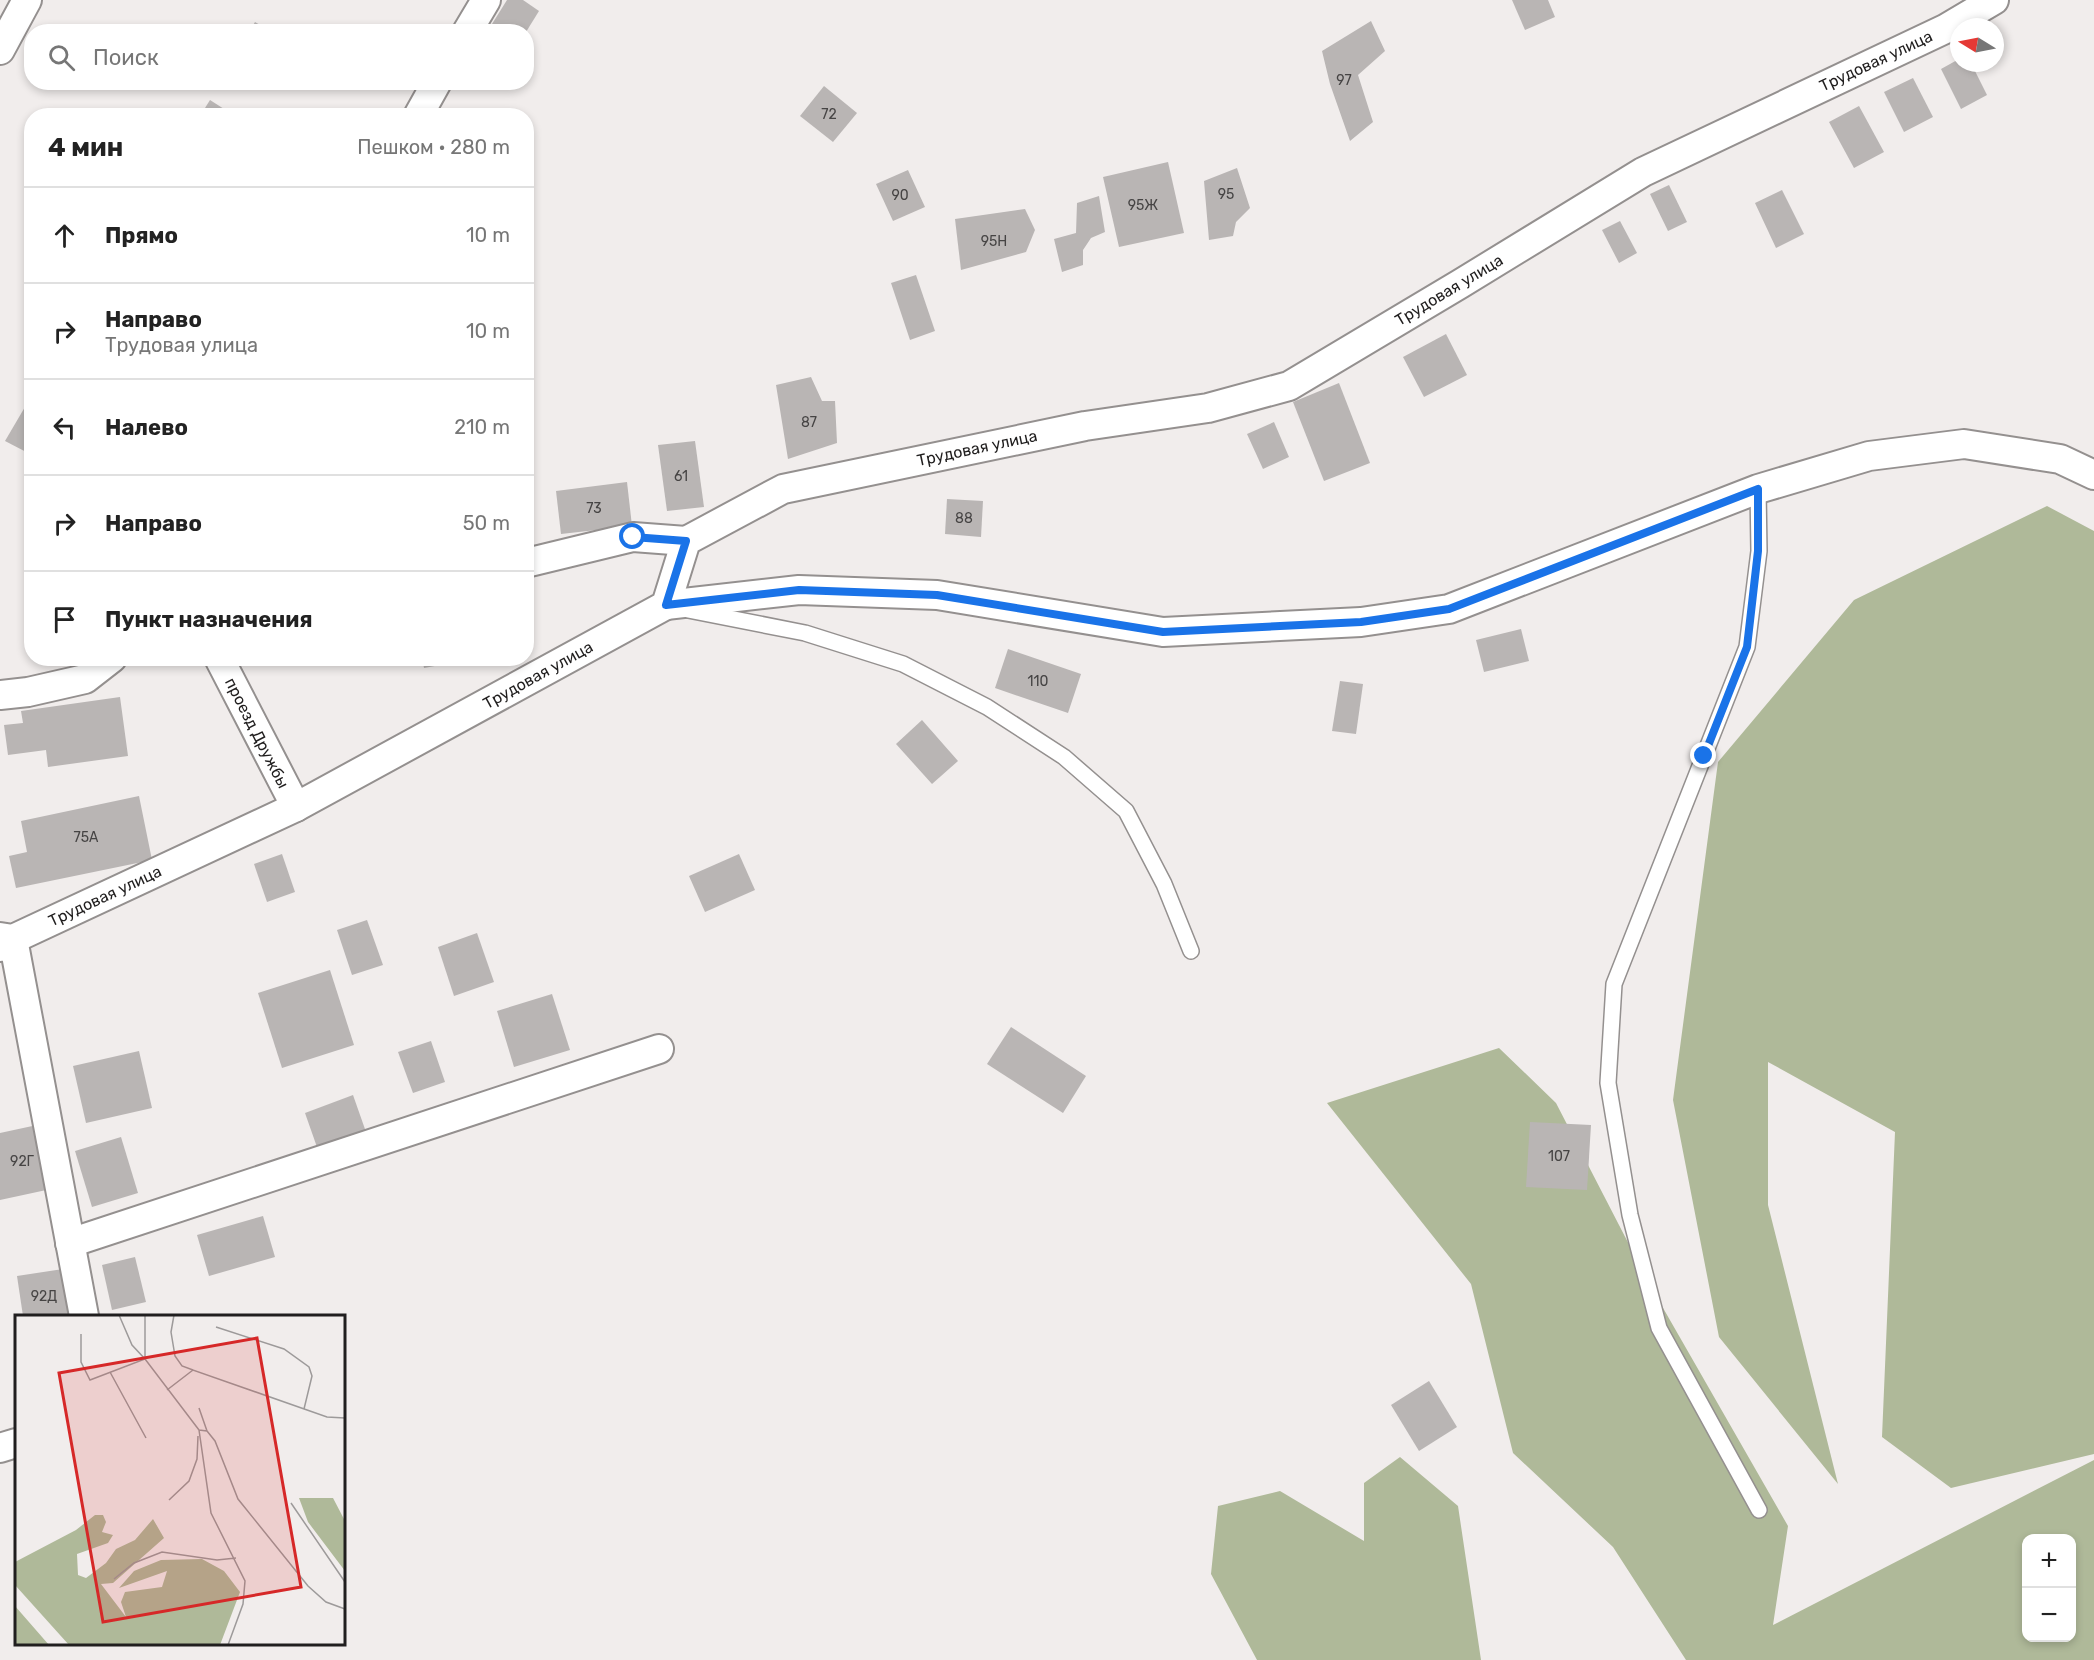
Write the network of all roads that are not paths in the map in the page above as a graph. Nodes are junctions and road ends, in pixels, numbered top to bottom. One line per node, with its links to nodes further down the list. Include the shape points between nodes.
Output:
1 (27, 0): 5 (street)
2 (486, 0): 4 (street)
3 (1994, 0): 10 (street, Трудовая улица, via 1945,29 1643,172 1288,386 1208,408 1085,426 783,489)
4 (472, 24)
5 (0, 50)
6 (433, 90): 7 (street)
7 (422, 108)
8 (2094, 475): 9 (street, via 2060,459 1964,444 1869,456)
9 (1758, 489): 12 (street, via 1449,609 1361,622 1163,632 937,595 799,590); 24 (lane, via 1758,551 1747,647 1614,984 1608,1083 1630,1215 1659,1328)
10 (686, 541): 11 (street, via 633,537); 12 (street)
11 (534, 561)
12 (666, 605): 16 (street, Трудовая улица); 18 (lane, via 805,633 903,664 987,707 1064,757 1126,812 1164,884)
13 (102, 666): 15 (street, via 85,679)
14 (223, 666): 16 (street, проезд Дружбы)
15 (0, 695)
16 (296, 807): 17 (street, Трудовая улица)
17 (4, 941): 20 (street)
18 (1191, 951)
19 (658, 1049): 20 (street)
20 (70, 1243): 21 (street)
21 (84, 1315)
22 (15, 1443): 23 (street)
23 (0, 1448)
24 (1759, 1510)

